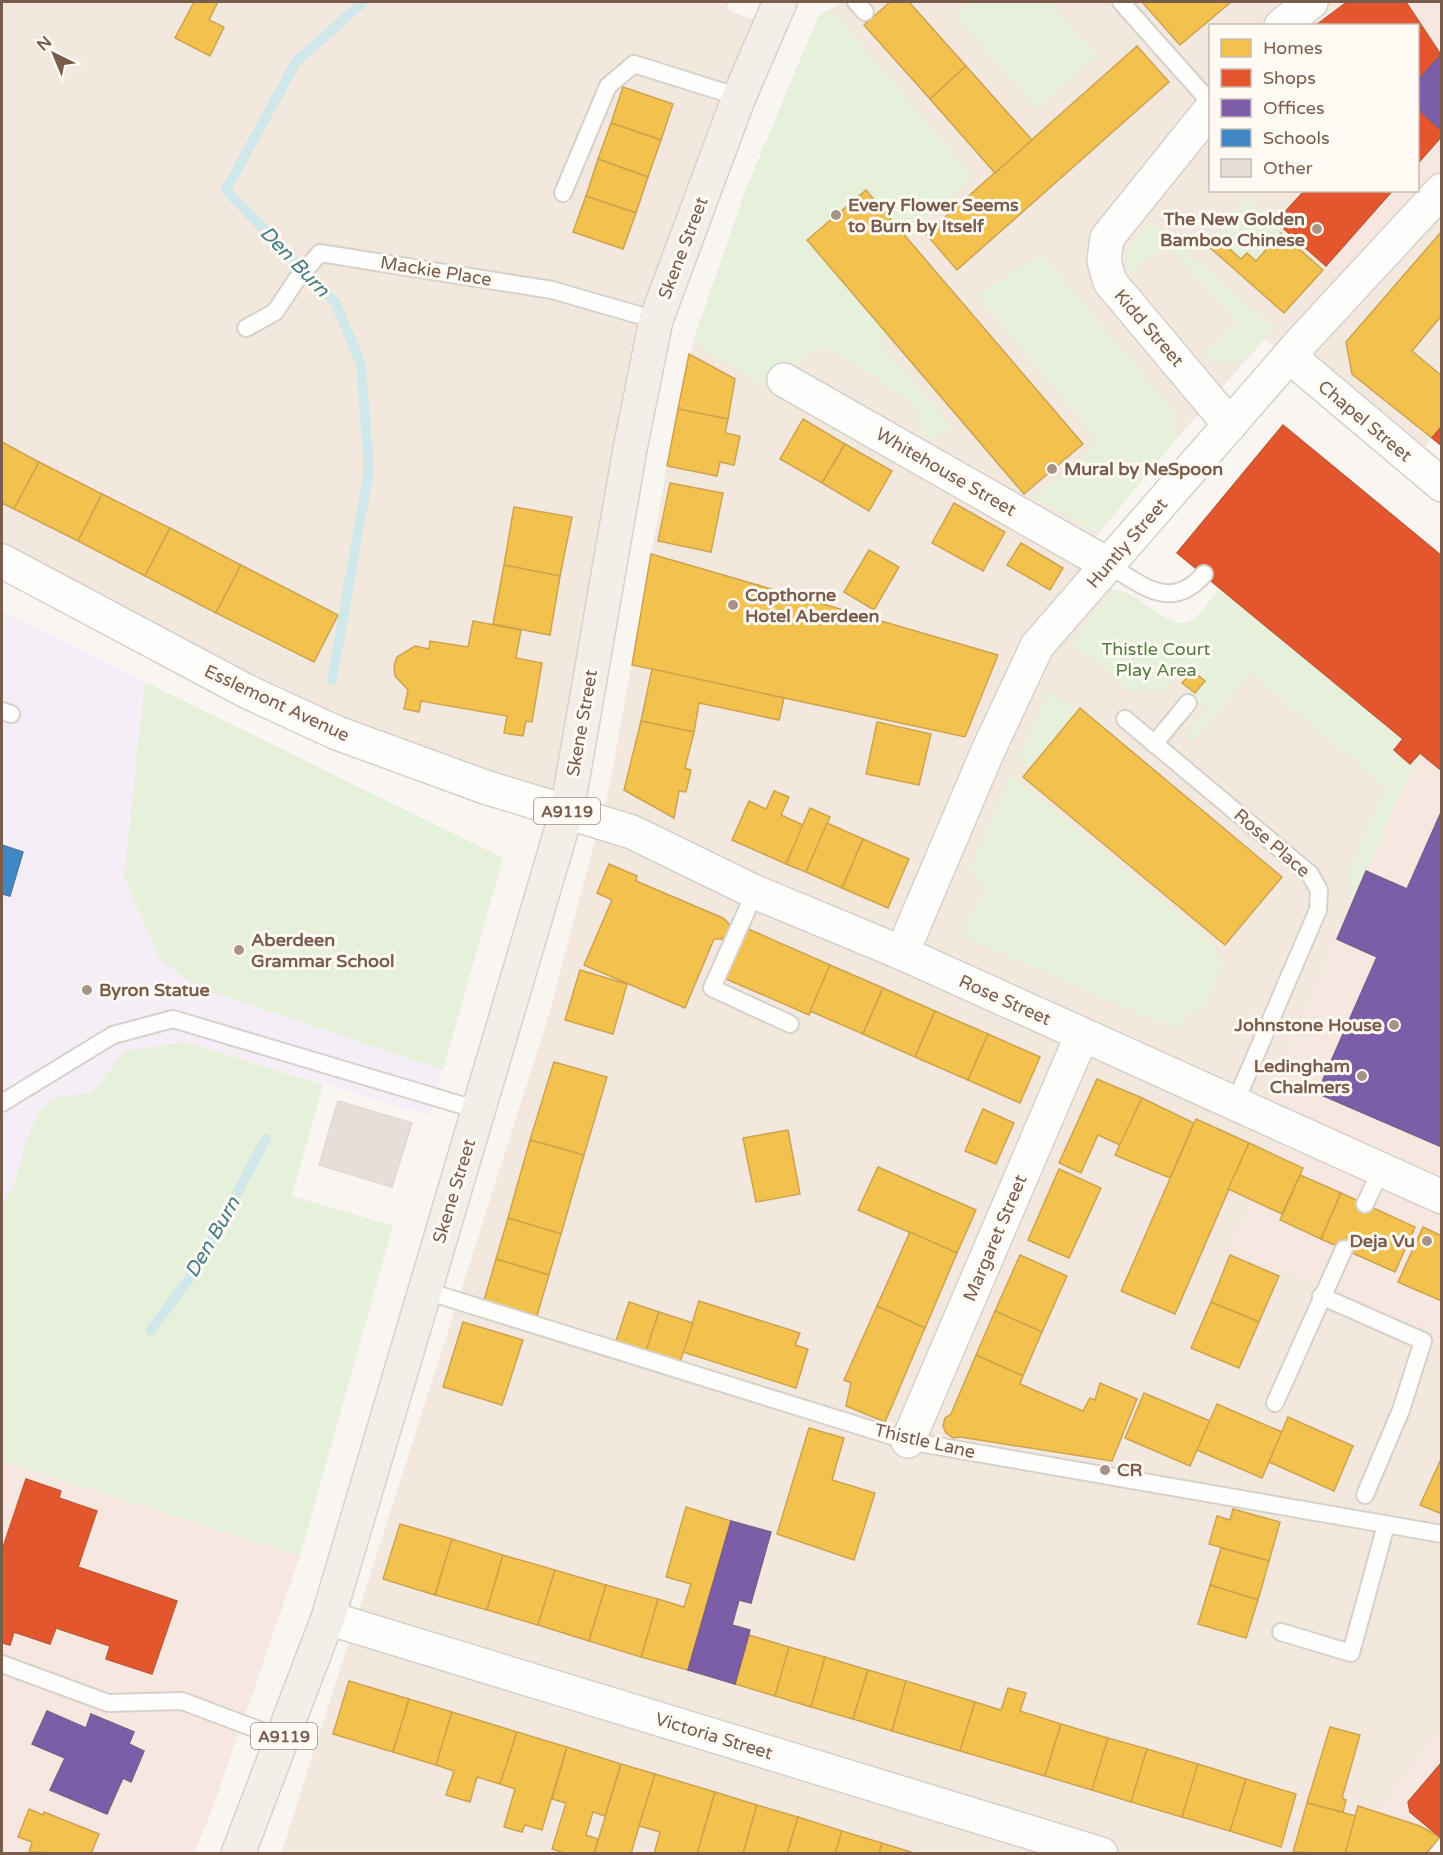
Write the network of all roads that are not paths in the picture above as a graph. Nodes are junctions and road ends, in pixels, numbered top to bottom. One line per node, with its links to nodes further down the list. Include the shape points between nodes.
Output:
1 (780, 2): 5 (main road, Skene Street / A9119)
2 (1121, 2): 6 (lane)
3 (1311, 2): 4 (street)
4 (1284, 24)
5 (740, 97): 9 (lane, via 634,64 608,86); 10 (main road, Skene Street / A9119)
6 (1209, 101)
7 (1209, 111): 14 (street, Kidd Street, via 1107,238 1104,261 1110,282)
8 (1442, 190): 12 (street, Huntly Street)
9 (563, 192)
10 (656, 320): 11 (lane, Mackie Place, via 552,290 320,253 276,312); 22 (main road, Skene Street / A9119)
11 (246, 328)
12 (1289, 356): 14 (street, Huntly Street); 15 (street, Chapel Street)
13 (784, 380): 17 (street, Whitehouse Street)
14 (1230, 425): 17 (street, Huntly Street)
15 (1442, 485)
16 (2, 561): 22 (street, Esslemont Avenue, via 248,692 337,733 485,787)
17 (1107, 564): 18 (lane, via 1167,595 1186,590); 24 (street, Huntly Street, via 1037,646)
18 (1204, 574)
19 (1188, 703): 21 (lane)
20 (1125, 719): 21 (lane, Rose Place)
21 (1154, 744): 28 (lane, Rose Place, via 1310,874 1319,890 1318,910)
22 (567, 811): 23 (street, Rose Street, via 632,832); 29 (main road, Skene Street / A9119)
23 (755, 892): 24 (street, Rose Street); 25 (lane, via 712,988)
24 (902, 953): 26 (street, Rose Street)
25 (790, 1024)
26 (1082, 1035): 28 (street, Rose Street); 37 (street, Margaret Street)
27 (2, 1103): 29 (lane, via 113,1035 173,1019)
28 (1235, 1103): 30 (street, Rose Street)
29 (478, 1110): 34 (main road, Skene Street / A9119)
30 (1381, 1170): 31 (street, Rose Street); 32 (lane)
31 (1442, 1197)
32 (1365, 1204)
33 (1344, 1249): 35 (lane)
34 (423, 1290): 37 (lane, Thistle Lane); 41 (main road, Skene Street / A9119)
35 (1321, 1296): 36 (lane); 38 (lane, via 1423,1341 1401,1410)
36 (1275, 1403)
37 (908, 1441): 39 (lane, Thistle Lane)
38 (1365, 1494)
39 (1386, 1525): 40 (lane, Thistle Lane); 42 (lane, via 1351,1653)
40 (1442, 1534)
41 (328, 1618): 44 (main road, A9119); 46 (street, Victoria Street)
42 (1281, 1632)
43 (2, 1664): 44 (lane, via 108,1703 182,1701)
44 (283, 1739): 45 (main road, A9119)
45 (237, 1854)
46 (1101, 1854)

